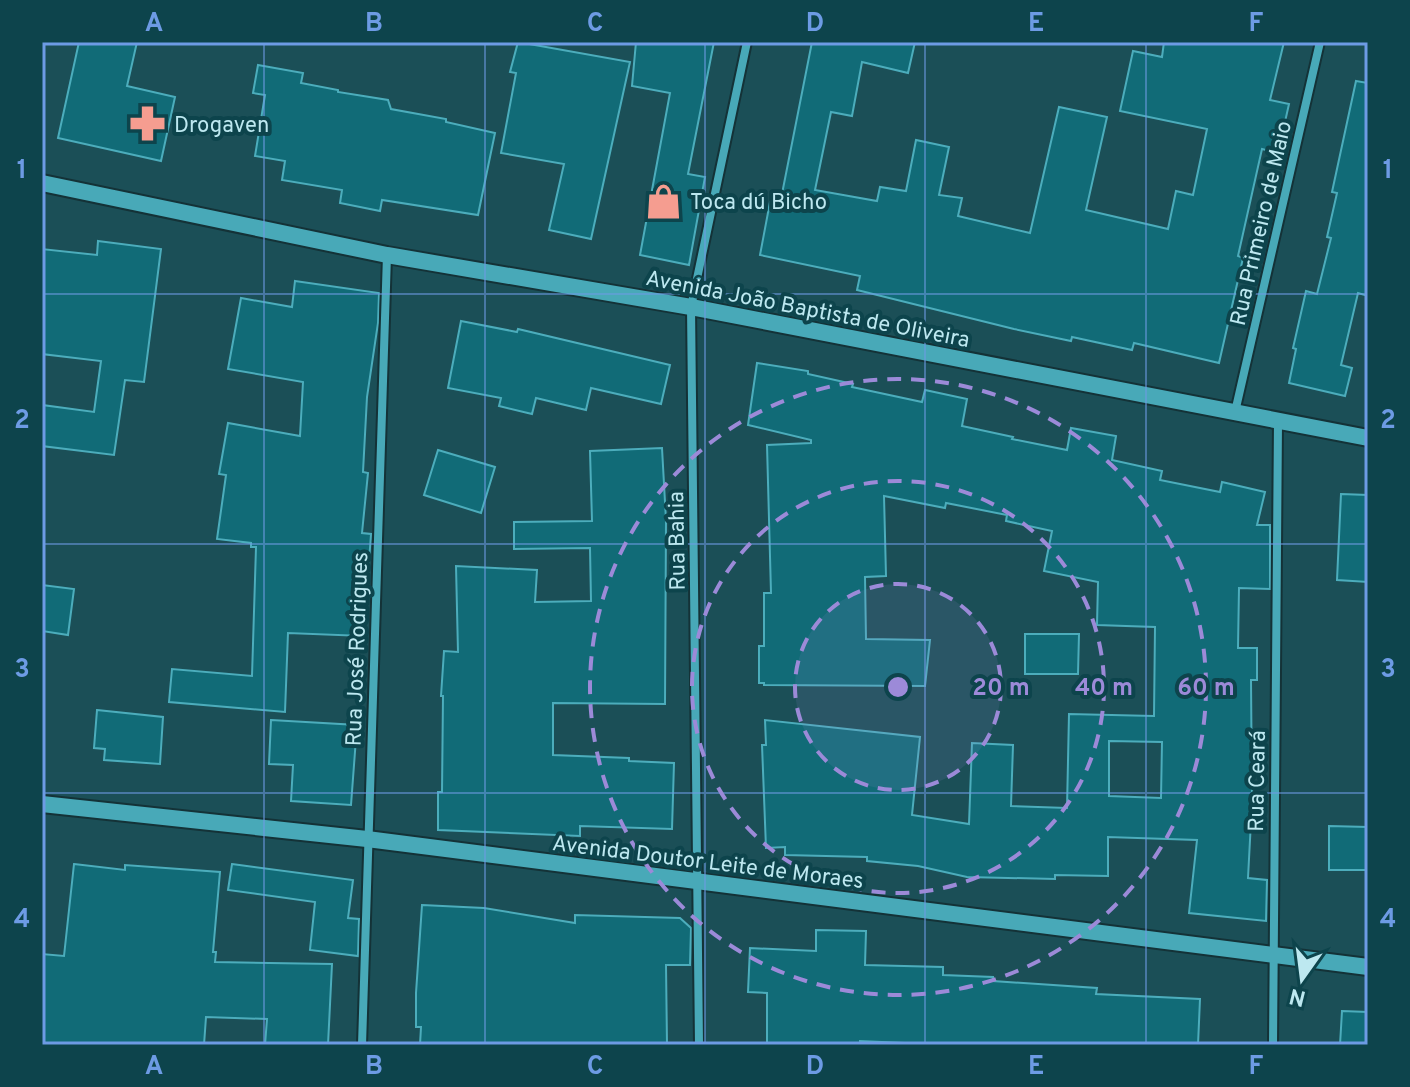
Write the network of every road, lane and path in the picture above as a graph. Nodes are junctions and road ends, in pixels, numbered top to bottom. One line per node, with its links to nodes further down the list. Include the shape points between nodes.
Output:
1 (747, 42): 5 (street, Rua Bahia)
2 (1320, 42): 6 (street, Rua Primeiro de Maio)
3 (42, 183): 4 (street, Avenida João Baptista de Oliveira)
4 (387, 255): 5 (street, Avenida João Baptista de Oliveira); 10 (street, Rua José Rodrigues)
5 (691, 307): 6 (street, Avenida João Baptista de Oliveira); 11 (street, Rua Bahia)
6 (1235, 412): 7 (street, Avenida João Baptista de Oliveira)
7 (1278, 422): 8 (street, Avenida João Baptista de Oliveira); 12 (street, Rua Ceará)
8 (1368, 438)
9 (42, 804): 10 (street, Avenida Doutor Leite de Moraes)
10 (367, 839): 11 (street, Avenida Doutor Leite de Moraes); 14 (street, Rua José Rodrigues)
11 (698, 882): 12 (street, Avenida Doutor Leite de Moraes); 15 (street, Rua Bahia)
12 (1273, 954): 13 (street, Avenida Doutor Leite de Moraes); 16 (street, Rua Ceará)
13 (1368, 967)
14 (362, 1045)
15 (699, 1045)
16 (1273, 1045)

